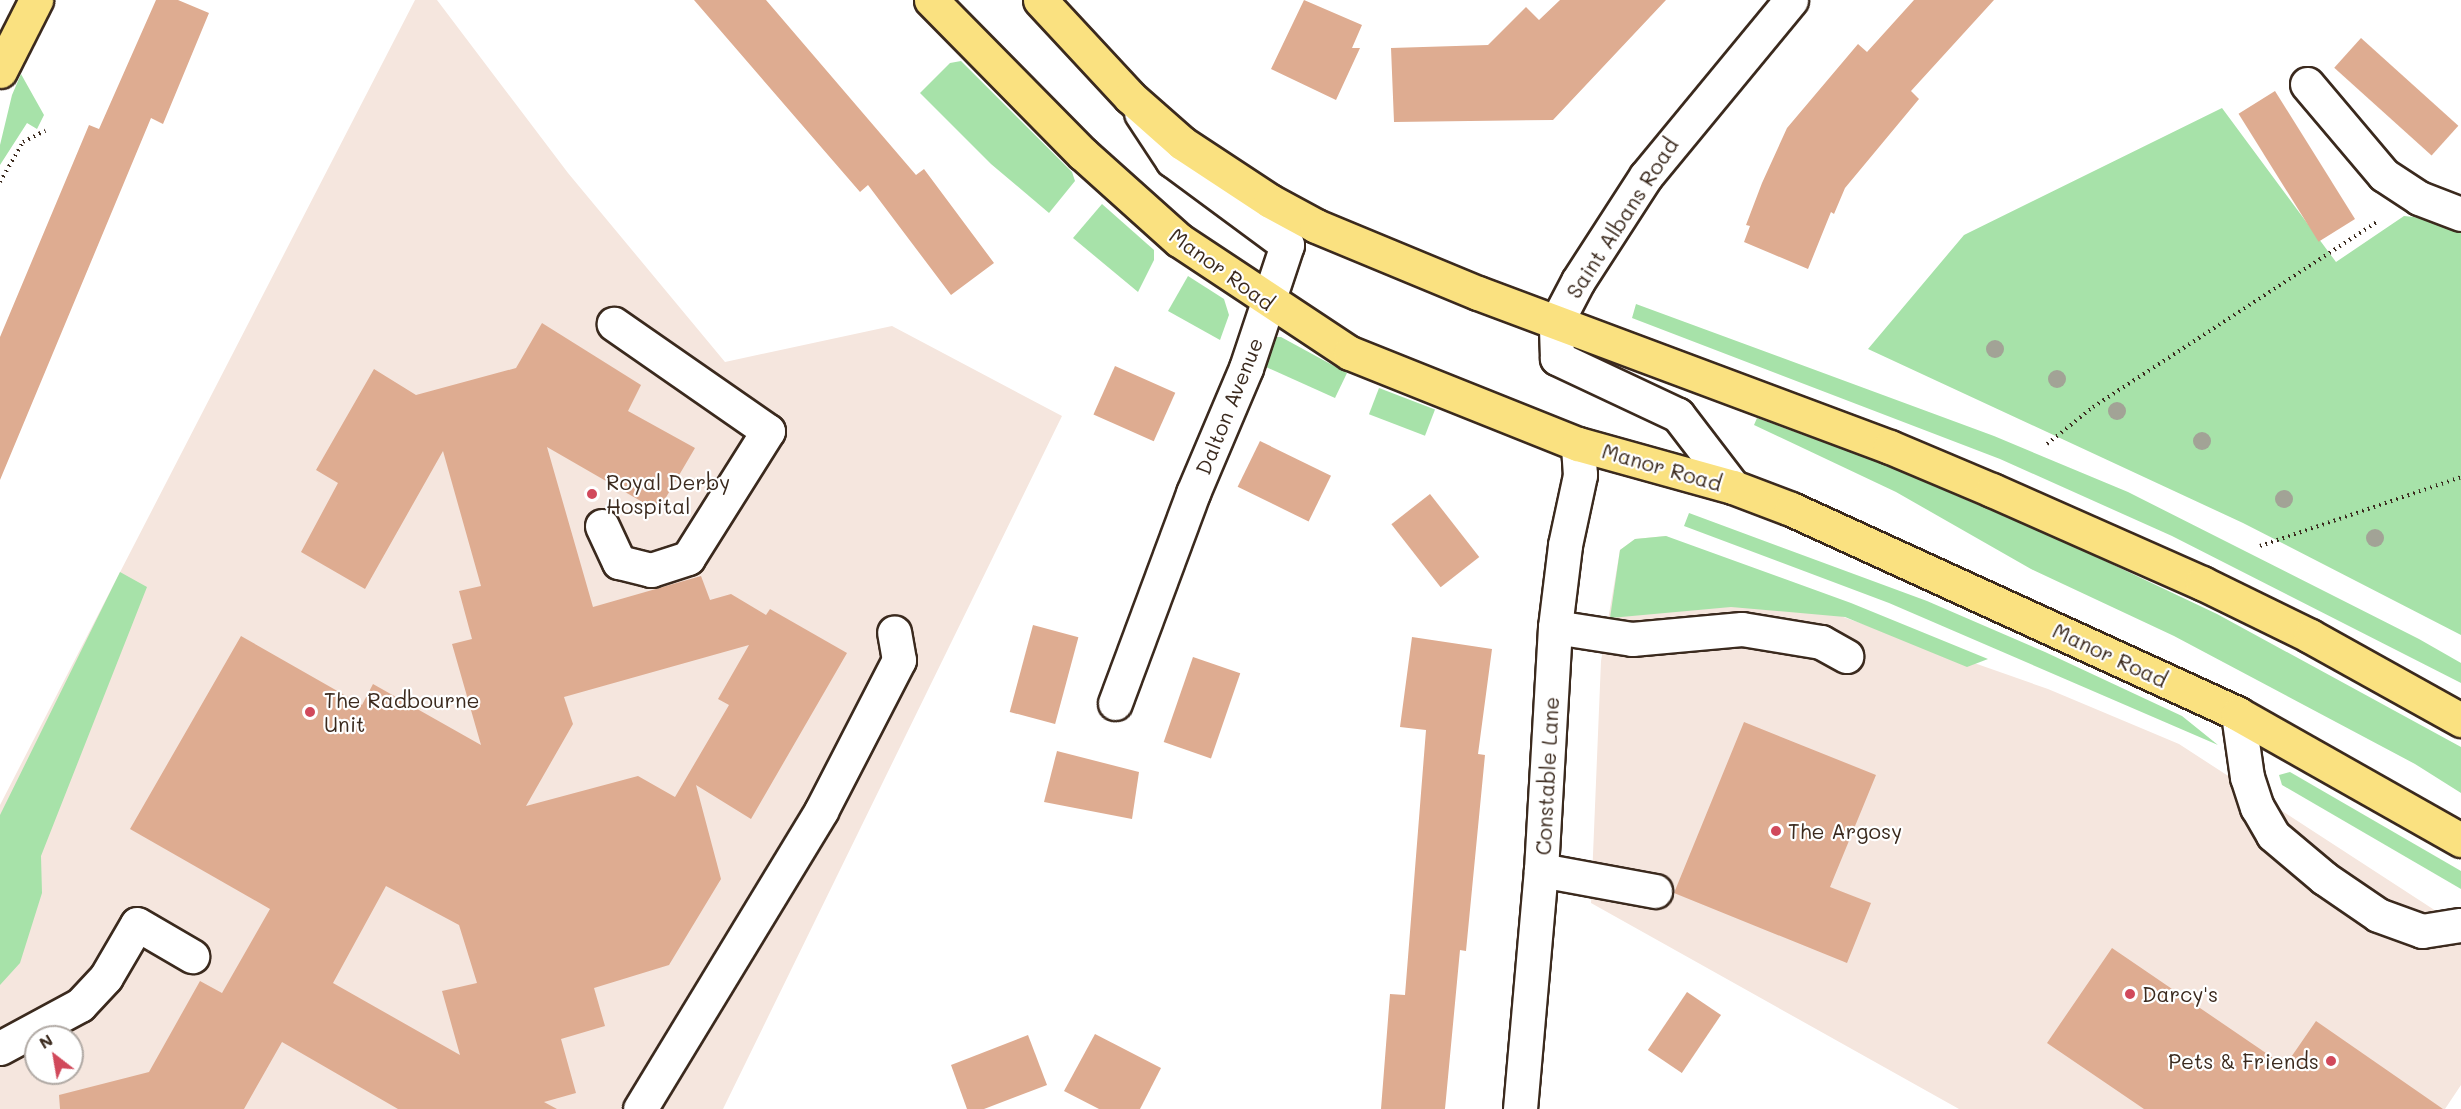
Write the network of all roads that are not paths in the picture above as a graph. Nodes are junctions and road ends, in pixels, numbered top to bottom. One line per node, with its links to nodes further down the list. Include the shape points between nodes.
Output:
1 (36, 0): 5 (highway)
2 (931, 0): 9 (highway, Manor Road, via 1083,154 1170,233)
3 (1040, 0): 7 (highway)
4 (1791, 0): 10 (street, Saint Albans Road, via 1646,176)
5 (0, 71)
6 (2307, 84): 8 (street, via 2384,175 2419,198)
7 (1130, 97): 9 (street, Dalton Avenue, via 1172,160 1287,245); 10 (highway, via 1213,165 1316,226)
8 (2461, 214)
9 (1269, 303): 12 (highway, Manor Road, via 1350,353); 18 (street, Dalton Avenue)
10 (1556, 322): 13 (street, Saint Albans Road, via 1557,358 1678,415); 20 (highway, via 1890,447 1992,490 2213,588)
11 (615, 324): 14 (street, via 768,431 688,558 651,570 619,562)
12 (1578, 444): 13 (highway, Manor Road); 15 (street, Constable Lane, via 1580,475 1565,544)
13 (1733, 487): 19 (highway, Manor Road, via 1791,509)
14 (602, 525)
15 (1555, 627): 17 (street, via 1632,639 1742,628 1821,642); 22 (street, Constable Lane)
16 (894, 632): 27 (street, via 899,660 821,812)
17 (1846, 656)
18 (1115, 703)
19 (2238, 714): 21 (highway, Manor Road); 24 (street, via 2247,777 2257,807 2273,835 2324,878 2378,915 2422,931)
20 (2461, 720)
21 (2461, 840)
22 (1541, 870): 23 (street); 28 (street, Constable Lane)
23 (1655, 891)
24 (2461, 925)
25 (192, 956): 26 (street, via 137,924 106,977 80,1005)
26 (0, 1048)
27 (640, 1109)
28 (1520, 1109)

